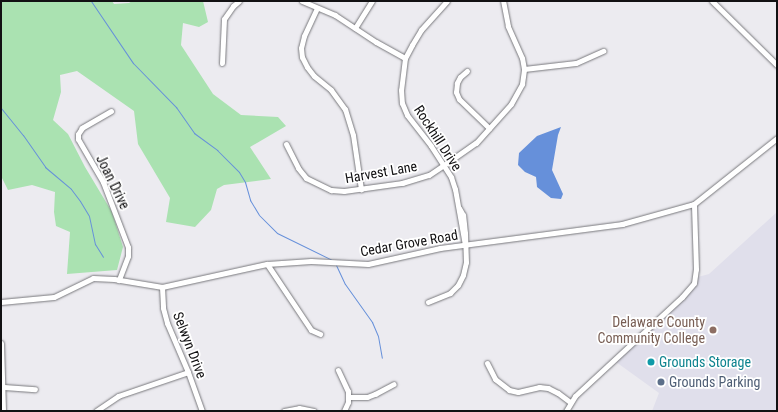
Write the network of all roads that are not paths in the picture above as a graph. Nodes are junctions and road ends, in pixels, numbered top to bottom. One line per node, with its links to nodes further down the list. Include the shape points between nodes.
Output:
1 (238, 1): 11 (street, via 224,19)
2 (302, 1): 7 (street)
3 (372, 1): 8 (street)
4 (446, 1): 10 (street, Rockhill Drive, via 421,30)
5 (503, 1): 13 (street, Harvest Lane, via 508,26)
6 (712, 1): 12 (street)
7 (317, 8): 8 (street, via 335,15); 20 (street, via 304,36 302,57 314,76 331,90 345,109 354,135)
8 (355, 28): 10 (street)
9 (603, 51): 13 (street, via 576,63)
10 (405, 58): 19 (street, Rockhill Drive, via 402,103 413,124)
11 (222, 63)
12 (777, 65)
13 (524, 69): 16 (street, Harvest Lane, via 517,95)
14 (467, 71): 16 (street, via 460,77 456,92 459,99)
15 (111, 111): 24 (street, Joan Drive, via 82,128 78,138 103,182 128,247 128,256)
16 (489, 128): 19 (street, Harvest Lane, via 476,143)
17 (777, 138): 21 (street, Cedar Grove Road)
18 (286, 144): 20 (street, Harvest Lane, via 306,178 331,190)
19 (444, 165): 20 (street, Harvest Lane, via 416,180); 22 (street, Rockhill Drive, via 463,215)
20 (361, 189)
21 (694, 204): 22 (street, Cedar Grove Road, via 622,224); 37 (street, via 694,283)
22 (465, 245): 23 (street, Cedar Grove Road, via 421,251 368,264 311,261); 27 (street, Rockhill Drive, via 466,262 461,280 450,293)
23 (267, 264): 25 (street, Cedar Grove Road); 28 (street, via 311,330)
24 (119, 280): 25 (street, Cedar Grove Road); 26 (street, Cedar Grove Road, via 93,278 54,297)
25 (162, 287): 32 (street, Selwyn Drive, via 167,323)
26 (1, 302)
27 (428, 302)
28 (320, 334)
29 (1, 343): 34 (street)
30 (487, 363): 37 (street, via 495,379 509,390 518,392 539,387 548,388)
31 (338, 370): 36 (street, via 347,384)
32 (188, 372): 39 (street, via 118,396); 40 (street, Selwyn Drive)
33 (394, 384): 36 (street, via 367,397)
34 (4, 387): 35 (street); 38 (street)
35 (35, 389)
36 (349, 397): 43 (street)
37 (570, 402): 44 (street)
38 (4, 411)
39 (96, 411)
40 (202, 411)
41 (284, 411): 42 (street, via 299,408)
42 (314, 411)
43 (344, 411)
44 (566, 411)

